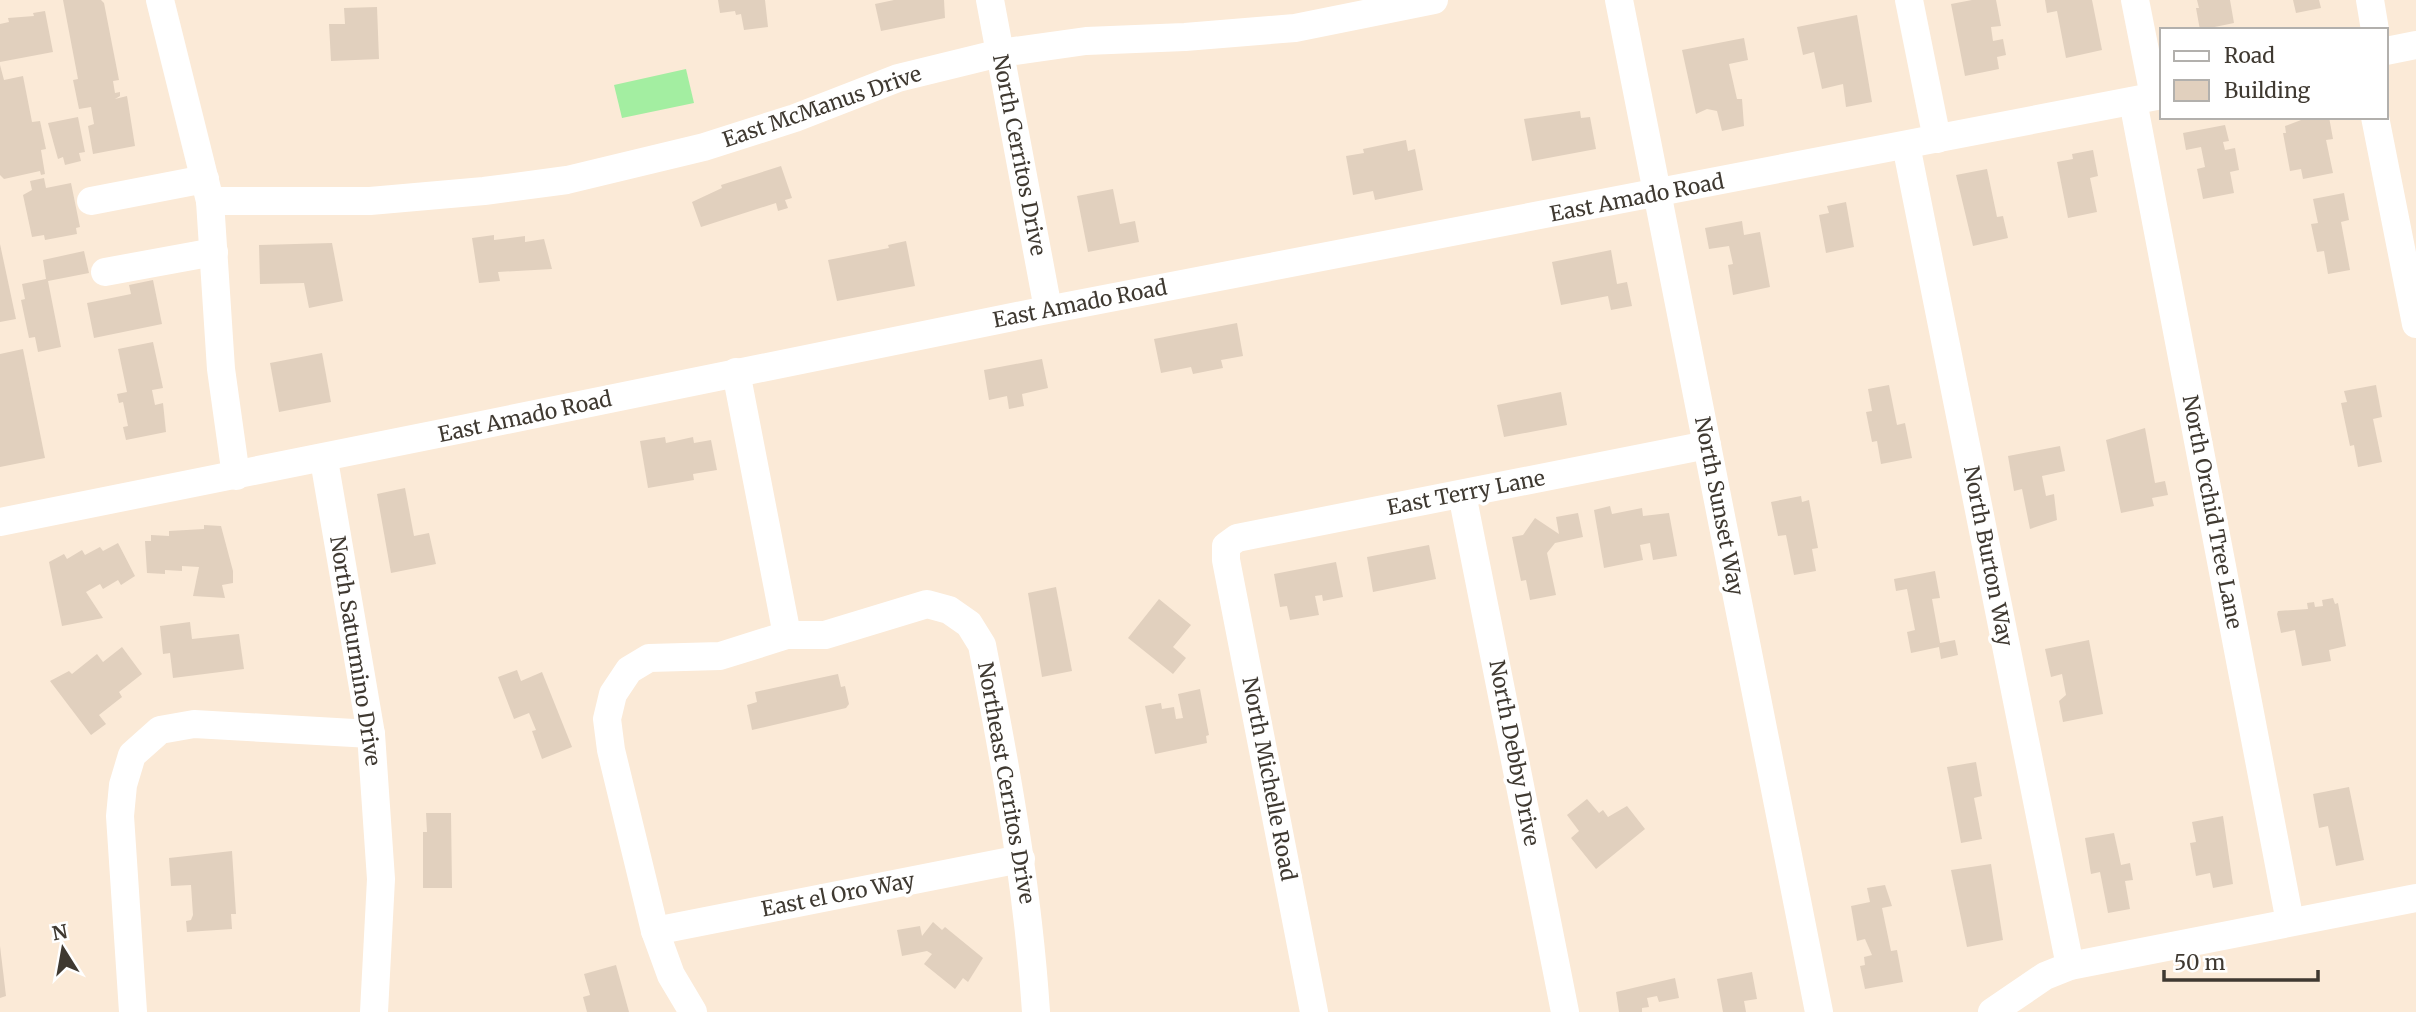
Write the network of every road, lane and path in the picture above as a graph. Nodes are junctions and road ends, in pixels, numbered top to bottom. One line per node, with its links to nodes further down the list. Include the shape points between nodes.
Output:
1 (160, 0): 16 (street)
2 (990, 0): 11 (street, North Cerritos Drive)
3 (1434, 0): 11 (street, East McManus Drive, via 1295,28 1086,41)
4 (1619, 0): 17 (street, North Sunset Way)
5 (1909, 0): 14 (street)
6 (2136, 0): 12 (street, North Orchid Tree Lane)
7 (2370, 0): 8 (street)
8 (2375, 28)
9 (2416, 45): 10 (street)
10 (2388, 51)
11 (1000, 53): 16 (street, East McManus Drive, via 898,78 704,147 567,180 370,201); 21 (street, North Cerritos Drive)
12 (2150, 97): 14 (street, East Amado Road); 34 (street, North Orchid Tree Lane)
13 (2375, 119): 22 (street)
14 (1937, 139): 15 (street, East Amado Road)
15 (1906, 145): 17 (street, East Amado Road); 36 (street, North Burton Way)
16 (208, 190): 18 (street, East McManus Drive); 19 (street)
17 (1658, 195): 21 (street, East Amado Road); 24 (street, North Sunset Way)
18 (91, 201)
19 (214, 252): 20 (street); 26 (street, via 221,369)
20 (105, 272)
21 (1048, 309): 23 (street, East Amado Road)
22 (2416, 324)
23 (736, 373): 25 (street, East Amado Road); 30 (street)
24 (1707, 445): 27 (street, East Terry Lane); 43 (street, North Sunset Way)
25 (324, 460): 26 (street, East Amado Road); 31 (street, North Saturmino Drive)
26 (236, 476): 28 (street, East Amado Road)
27 (1462, 494): 29 (street, East Terry Lane, via 1237,538); 42 (street, North Debby Drive)
28 (0, 522)
29 (1226, 546): 41 (street, North Michelle Road)
30 (787, 635): 32 (street, Northeast Cerritos Drive, via 825,635 927,604 949,610 969,624 982,645); 35 (street, Northeast Cerritos Drive, via 720,656 649,658 629,670 613,694 607,719 611,750)
31 (371, 734): 37 (street, via 194,724 160,730 132,755 122,785 120,816); 38 (street, North Saturmino Drive, via 381,879)
32 (1021, 859): 35 (street, East el Oro Way); 40 (street, Northeast Cerritos Drive)
33 (2416, 898): 34 (street)
34 (2290, 922): 36 (street)
35 (654, 931): 39 (street, Northeast Cerritos Drive, via 671,975)
36 (2070, 966): 44 (street, via 2045,976)
37 (133, 1012)
38 (374, 1012)
39 (693, 1012)
40 (1036, 1012)
41 (1314, 1012)
42 (1565, 1012)
43 (1819, 1012)
44 (1992, 1012)

